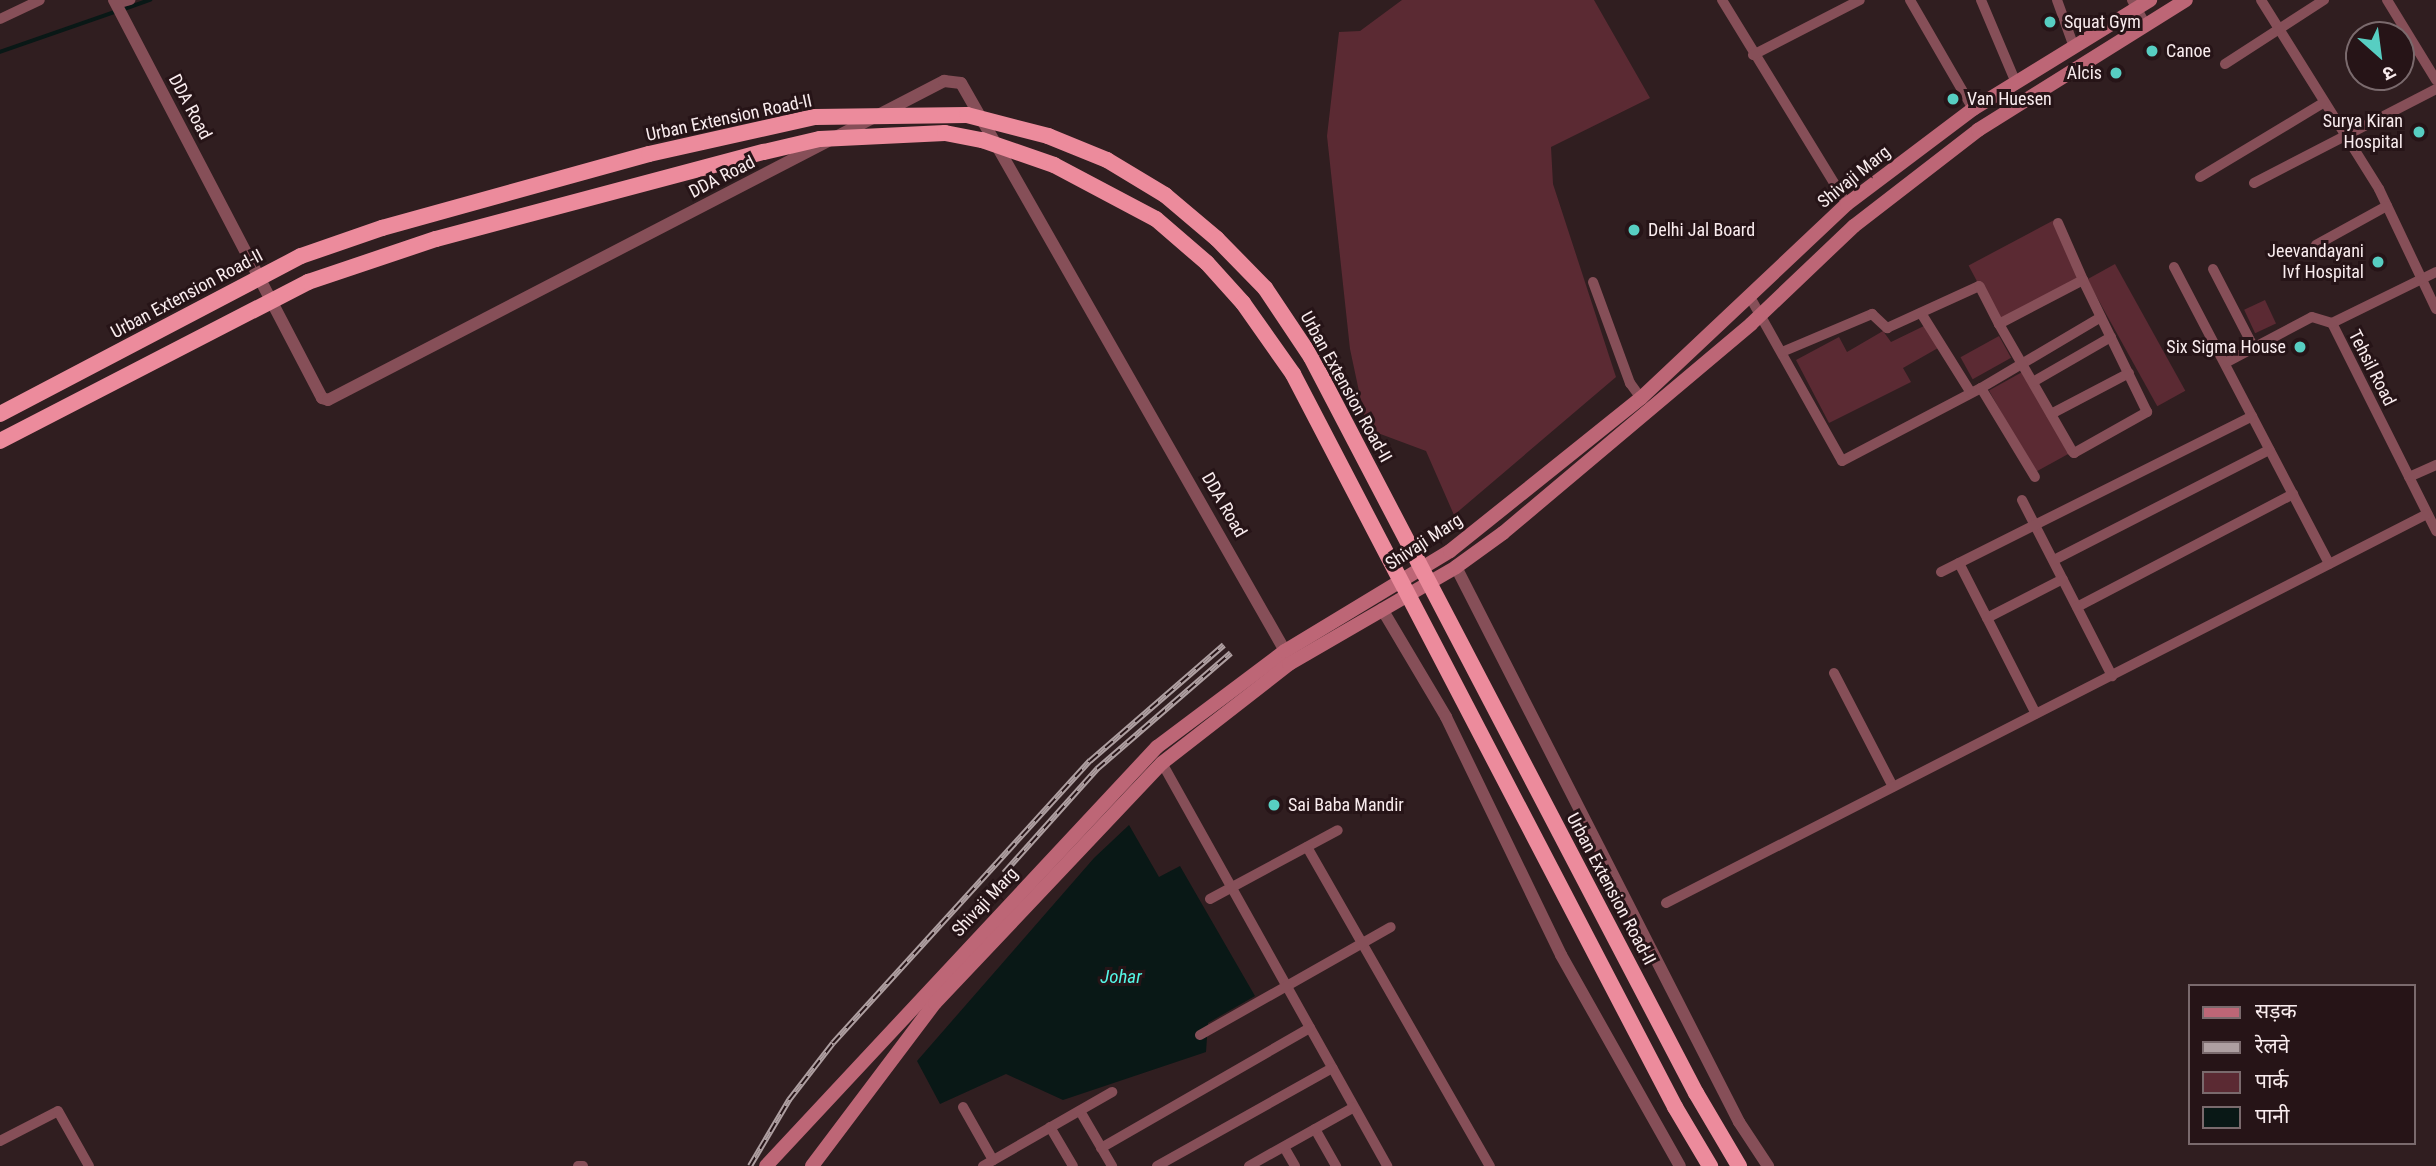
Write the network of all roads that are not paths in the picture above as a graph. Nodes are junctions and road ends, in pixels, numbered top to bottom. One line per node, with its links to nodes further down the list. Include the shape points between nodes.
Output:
1 (40, 0): 15 (street)
2 (130, 0): 14 (street)
3 (1722, 0): 19 (street)
4 (1860, 0): 19 (street)
5 (1910, 0): 25 (street)
6 (1981, 0): 22 (street)
7 (2057, 0): 18 (street)
8 (2150, 0): 13 (main road, Shivaji Marg)
9 (2186, 0): 16 (main road, Shivaji Marg)
10 (2261, 0): 17 (street)
11 (2324, 0): 17 (street)
12 (2387, 0): 21 (street)
13 (2134, 4): 16 (street); 18 (main road, Shivaji Marg)
14 (118, 8): 78 (street, DDA Road, via 328,400 944,81 961,83)
15 (0, 19)
16 (2146, 25): 42 (main road, Shivaji Marg, via 1978,130 1854,226)
17 (2278, 29): 20 (street); 24 (street)
18 (2074, 47): 22 (main road, Shivaji Marg)
19 (1753, 55): 29 (street)
20 (2225, 64)
21 (2436, 80)
22 (2016, 83): 25 (main road, Shivaji Marg)
23 (2436, 89): 26 (street)
24 (2323, 103): 26 (street); 27 (street)
25 (1973, 110): 29 (main road, Shivaji Marg)
26 (2342, 135): 28 (street); 30 (street)
27 (2200, 177)
28 (2254, 183)
29 (1847, 204): 39 (main road, Shivaji Marg)
30 (2387, 206): 32 (street); 36 (street)
31 (2058, 223): 37 (street)
32 (2316, 245)
33 (2174, 267): 49 (street)
34 (2213, 269): 47 (street)
35 (2436, 272): 36 (street, Tehsil Road)
36 (2421, 280): 40 (street); 44 (street, Tehsil Road)
37 (2083, 281): 43 (street); 45 (street)
38 (1593, 282): 55 (street, via 1630,383)
39 (1750, 297): 42 (street); 55 (main road, Shivaji Marg)
40 (2436, 309)
41 (1922, 313): 45 (street, via 1979,286); 48 (street, via 1887,328 1872,314); 54 (street)
42 (1762, 315): 48 (street); 72 (main road, Shivaji Marg, via 1582,470)
43 (2101, 317): 46 (street); 50 (street)
44 (2332, 323): 47 (street, via 2312,317); 63 (street, Tehsil Road)
45 (1999, 324): 50 (street)
46 (2111, 337): 51 (street); 52 (street)
47 (2254, 348): 49 (street)
48 (1782, 352): 54 (street, via 1842,461)
49 (2225, 363): 58 (street)
50 (2023, 364): 52 (street); 53 (street)
51 (2129, 373): 57 (street); 57 (street, via 2147,412 2077,453)
52 (2033, 383): 57 (street)
53 (1981, 388): 54 (street); 62 (street)
54 (1971, 393)
55 (1642, 398): 78 (main road, Shivaji Marg, via 1450,551)
56 (0, 414): 119 (highway, Urban Extension Road-II, via 301,256 382,228 649,153 815,117 967,115 1048,136 1107,160 1165,195 1265,288 1311,357 1696,1093)
57 (2051, 414)
58 (2252, 416): 60 (street); 67 (street)
59 (0, 441): 118 (highway, via 309,282 436,239 663,178 820,139 945,133 1054,164 1156,219 1207,263 1243,303 1293,374)
60 (2269, 450): 64 (street); 69 (street)
61 (2436, 465): 63 (street)
62 (2035, 477)
63 (2409, 477): 66 (street, Tehsil Road)
64 (2293, 494): 71 (street); 75 (street)
65 (2022, 500): 67 (street)
66 (2427, 514): 68 (street, Tehsil Road); 71 (street)
67 (2035, 525): 69 (street); 70 (street)
68 (2436, 531)
69 (2054, 560): 74 (street)
70 (1959, 563): 73 (street); 77 (street)
71 (2329, 564): 80 (street)
72 (1456, 567): 76 (main road, Shivaji Marg); 120 (street, via 1739,1122)
73 (1941, 572)
74 (2063, 579): 75 (street); 77 (street)
75 (2077, 607): 80 (street)
76 (1382, 609): 82 (main road, Shivaji Marg, via 1289,664); 117 (street, via 1446,717 1561,955)
77 (1987, 618): 81 (street)
78 (1284, 648): 106 (main road, Shivaji Marg, via 1157,747)
79 (1835, 673): 83 (street)
80 (2112, 676): 81 (street)
81 (2036, 714): 83 (street)
82 (1162, 763): 86 (street); 107 (main road, Shivaji Marg, via 934,1003)
83 (1892, 787): 88 (street)
84 (1338, 830): 85 (street)
85 (1307, 847): 86 (street); 90 (street)
86 (1231, 888): 87 (street); 91 (street)
87 (1210, 899)
88 (1666, 903)
89 (1391, 927): 90 (street)
90 (1362, 943): 91 (street); 116 (street)
91 (1286, 986): 92 (street); 93 (street)
92 (1310, 1028): 94 (street); 103 (street)
93 (1200, 1035)
94 (1332, 1068): 97 (street); 111 (street)
95 (1112, 1092): 98 (street)
96 (963, 1107): 104 (street)
97 (1354, 1107): 100 (street); 115 (street)
98 (1080, 1111): 99 (street); 103 (street)
99 (1050, 1128): 104 (street); 109 (street)
100 (1315, 1129): 102 (street); 114 (street)
101 (0, 1141): 105 (street, via 58,1111)
102 (1284, 1147): 112 (street); 113 (street)
103 (1101, 1148): 110 (street)
104 (993, 1160): 108 (street)
105 (89, 1166)
106 (766, 1166)
107 (812, 1166)
108 (983, 1166)
109 (1073, 1166)
110 (1112, 1166)
111 (1157, 1166)
112 (1249, 1166)
113 (1295, 1166)
114 (1336, 1166)
115 (1387, 1166)
116 (1490, 1166)
117 (1680, 1166)
118 (1710, 1166)
119 (1740, 1166)
120 (1768, 1166)

